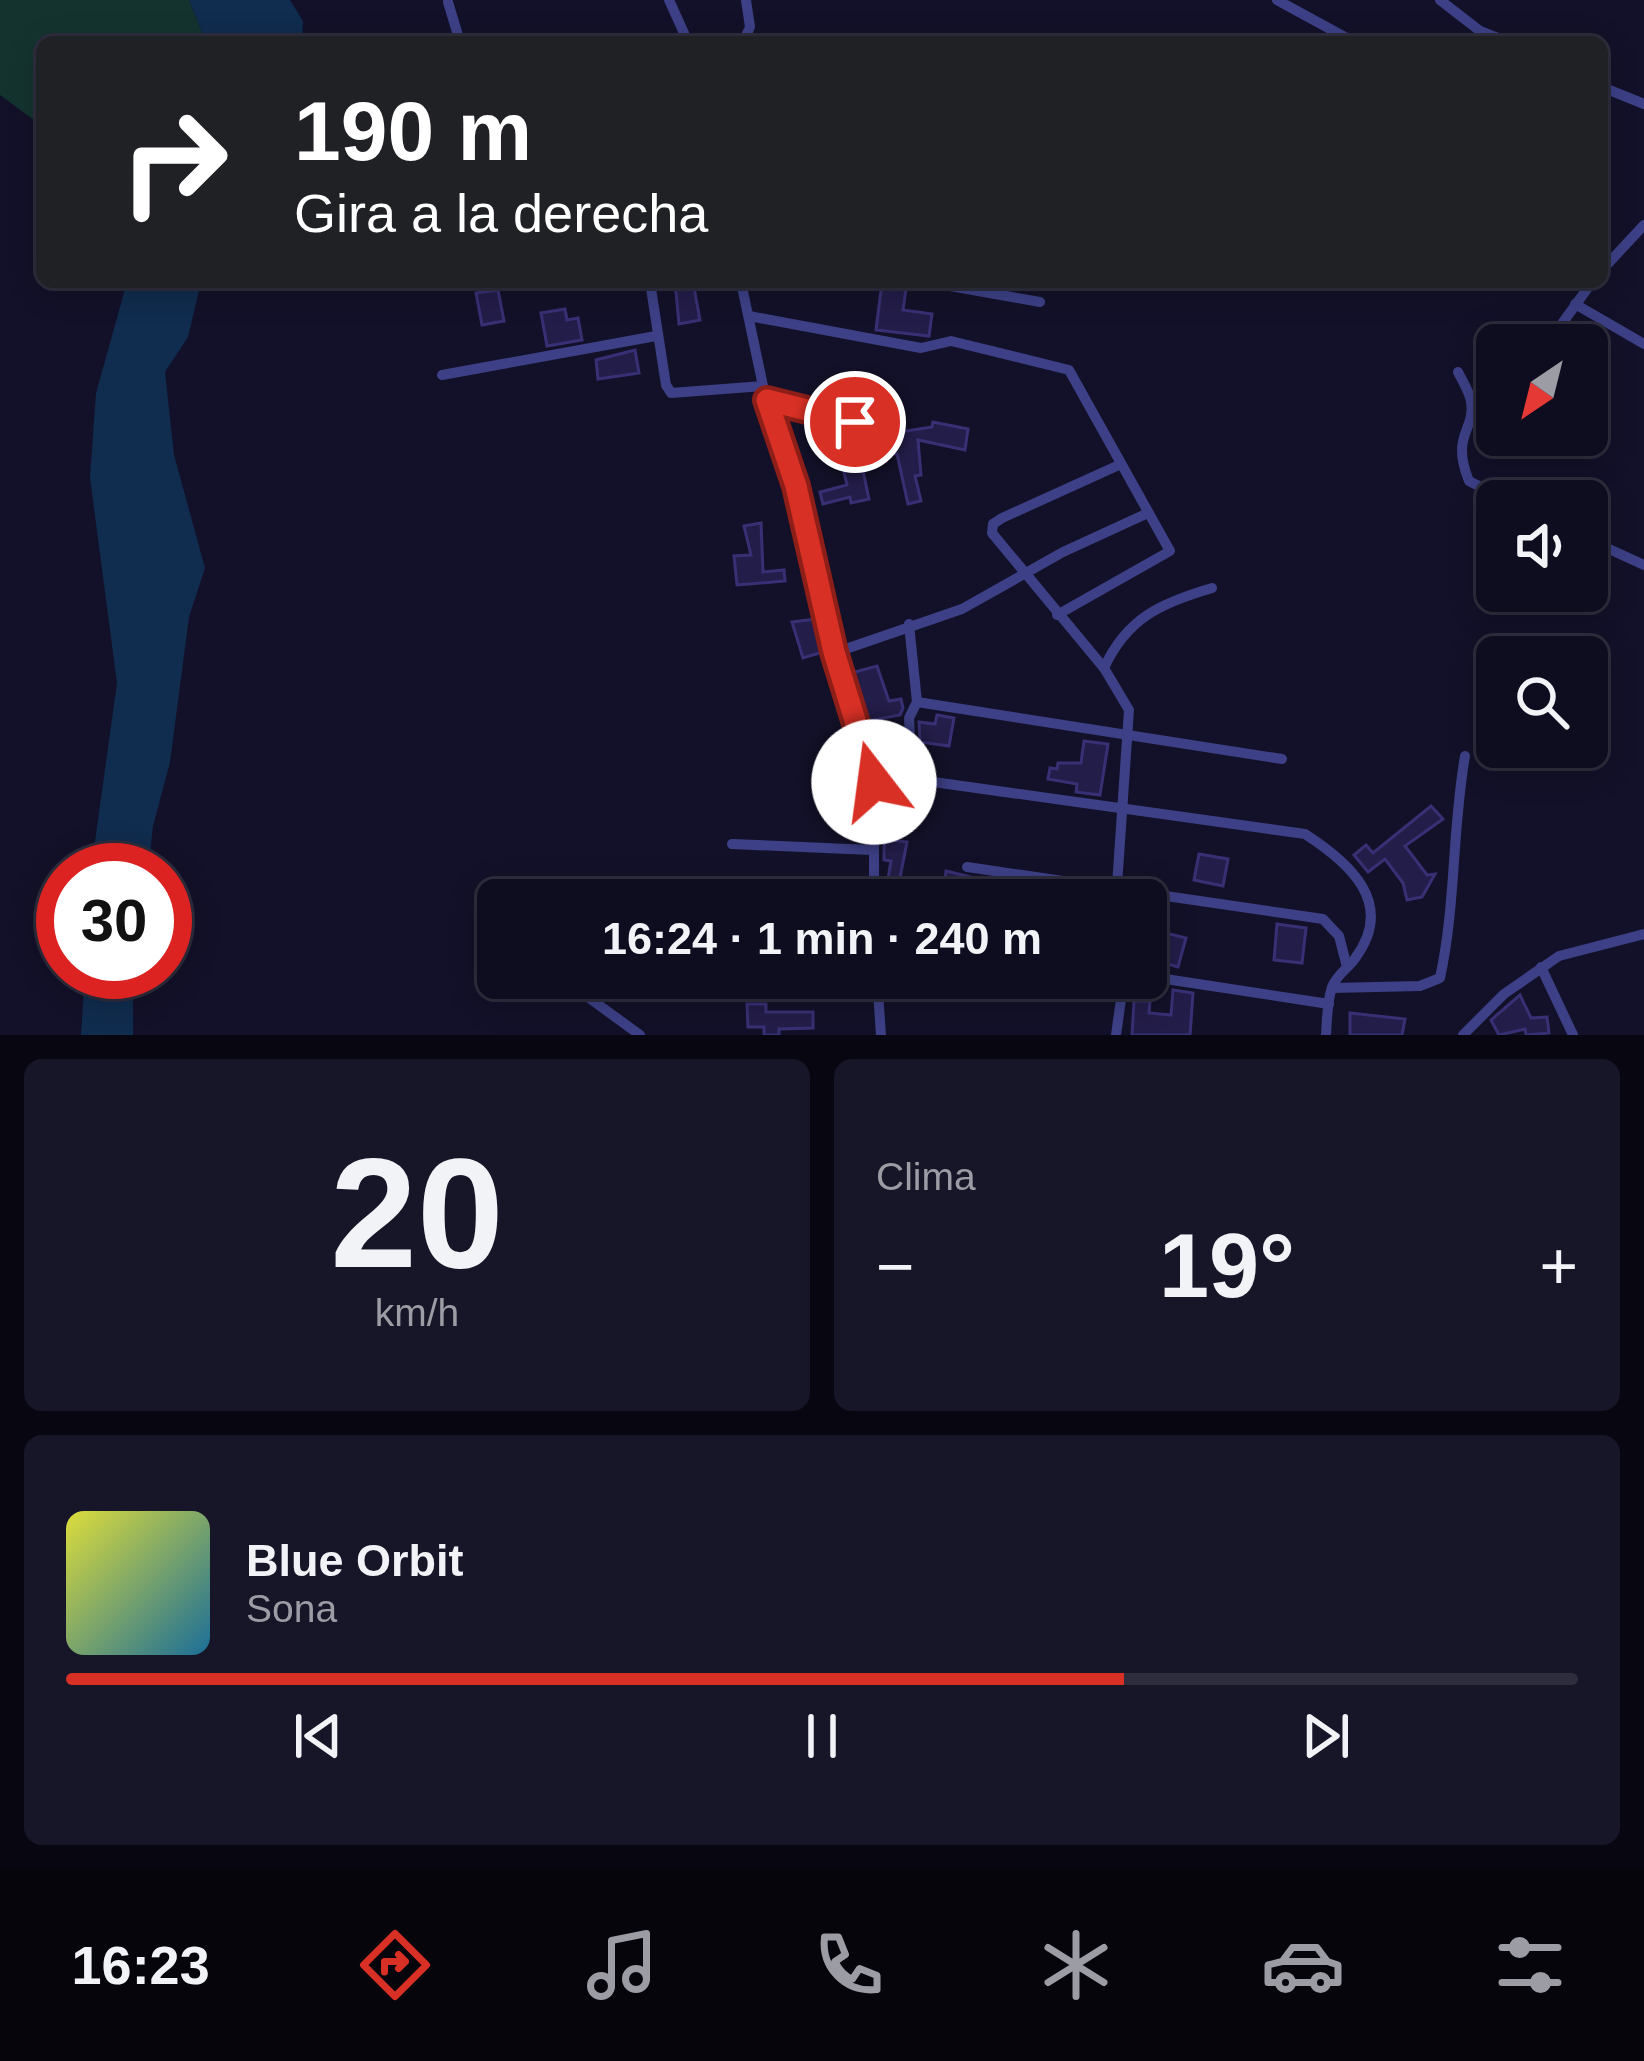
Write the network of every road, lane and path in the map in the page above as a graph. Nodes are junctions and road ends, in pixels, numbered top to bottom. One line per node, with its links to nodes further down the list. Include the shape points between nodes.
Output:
1 (669, 0): 7 (street)
2 (746, 0): 8 (street)
3 (1277, 0): 9 (street)
4 (1440, 0): 10 (street)
5 (448, 2): 6 (street)
6 (458, 36)
7 (685, 36)
8 (746, 36)
9 (1343, 36)
10 (1493, 36)
11 (1608, 89): 12 (street)
12 (1644, 104)
13 (1644, 225): 14 (street)
14 (1608, 264)
15 (651, 288): 23 (street)
16 (742, 288): 21 (street)
17 (968, 288): 19 (street)
18 (1587, 288): 20 (street)
19 (1040, 302)
20 (1575, 304): 22 (street); 24 (street)
21 (749, 316): 27 (street); 30 (street, via 921,348 951,341 1069,370)
22 (1562, 324)
23 (656, 336): 26 (street); 27 (street, via 671,393)
24 (1644, 344)
25 (1458, 372): 31 (street, via 1471,400 1459,452)
26 (442, 375)
27 (763, 386): 28 (street)
28 (767, 400): 29 (street); 39 (street)
29 (855, 422)
30 (1119, 465): 32 (street); 35 (street, via 993,524)
31 (1476, 485)
32 (1148, 513): 35 (street); 37 (street, via 1170,551)
33 (1608, 548): 34 (street)
34 (1644, 565)
35 (1026, 575): 37 (street); 38 (street, via 962,609)
36 (1212, 588): 40 (street, via 1129,625)
37 (1057, 615): 40 (street)
38 (909, 624): 39 (street); 41 (street)
39 (834, 652): 46 (street)
40 (1104, 668): 42 (street, via 1130,710)
41 (917, 701): 42 (street); 45 (street, via 909,718)
42 (1131, 732): 44 (street); 47 (street)
43 (1465, 757): 59 (street, via 1440,978 1420,986)
44 (1282, 759)
45 (912, 779): 46 (street); 47 (street)
46 (874, 782): 49 (street)
47 (1123, 805): 53 (street); 57 (street, via 1305,834 1326,847 1375,917)
48 (732, 844): 49 (street)
49 (872, 850): 51 (street)
50 (967, 867): 52 (street)
51 (873, 879)
52 (1033, 879)
53 (1117, 879)
54 (1167, 900): 57 (street, via 1323,919 1339,937)
55 (1644, 934): 56 (street)
56 (1541, 967): 68 (street); 69 (street)
57 (1347, 968): 59 (street)
58 (1167, 979): 63 (street)
59 (1332, 988): 63 (street)
60 (591, 999): 64 (street)
61 (879, 999): 65 (street)
62 (1121, 999): 66 (street)
63 (1329, 1004): 67 (street)
64 (640, 1035)
65 (881, 1035)
66 (1116, 1035)
67 (1326, 1035)
68 (1463, 1035)
69 (1573, 1035)

